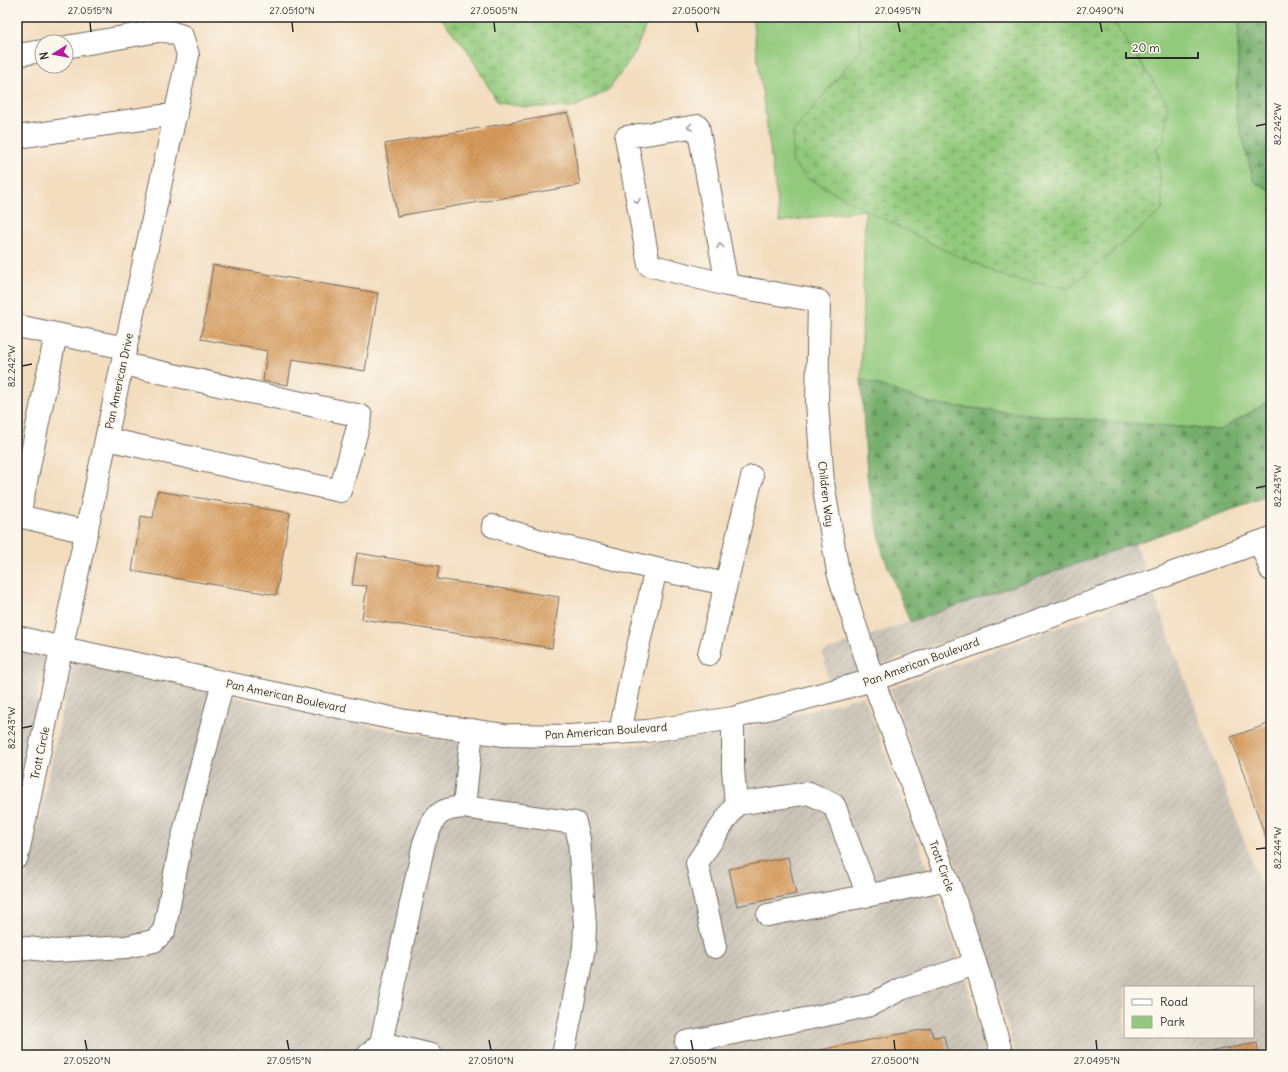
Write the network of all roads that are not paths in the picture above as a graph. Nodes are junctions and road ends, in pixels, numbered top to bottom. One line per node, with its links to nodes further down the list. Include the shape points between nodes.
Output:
1 (74, 46): 4 (street, Pan American Drive, via 164,30 182,36 188,55)
2 (34, 52): 3 (street)
3 (17, 55)
4 (176, 114): 5 (street); 9 (street, Pan American Drive)
5 (17, 137)
6 (727, 285): 6 (street, one-way to 6, via 698,126 626,137 649,265); 22 (street, Children Way, via 819,301 817,403 823,483 838,572)
7 (17, 326): 8 (street)
8 (56, 334): 9 (street); 12 (street)
9 (124, 356): 10 (street, Pan American Drive); 10 (street, via 360,416 340,491)
10 (107, 439): 14 (street, Pan American Drive)
11 (752, 477): 18 (street)
12 (18, 518): 14 (street)
13 (493, 526): 16 (street, via 544,542)
14 (87, 532): 20 (street, Pan American Drive)
15 (1265, 540): 17 (street); 22 (street, Pan American Boulevard)
16 (656, 569): 18 (street); 26 (street)
17 (1271, 570)
18 (726, 584): 21 (street)
19 (17, 637): 20 (street, Pan American Boulevard)
20 (62, 648): 23 (street, Pan American Boulevard); 29 (street, Trott Circle)
21 (709, 654)
22 (873, 680): 24 (street, Pan American Boulevard); 30 (street, Trott Circle)
23 (223, 682): 25 (street, Pan American Boulevard, via 405,721); 33 (street, via 180,848 164,931 154,941 126,947 55,950)
24 (733, 718): 26 (street, Pan American Boulevard); 27 (street)
25 (472, 730): 26 (street, Pan American Boulevard, via 504,735 569,736); 28 (street)
26 (620, 733)
27 (736, 804): 31 (street, via 809,793 834,805); 34 (street, via 697,863)
28 (464, 807): 37 (street, via 449,808 432,821 424,843); 39 (street, via 575,824 579,838 584,948)
29 (17, 857)
30 (947, 879): 31 (street); 35 (street, Trott Circle)
31 (868, 895): 32 (street)
32 (768, 915)
33 (17, 947)
34 (715, 947)
35 (975, 964): 36 (street, via 901,989 870,1005); 40 (street, Trott Circle)
36 (686, 1042)
37 (374, 1049): 38 (street)
38 (430, 1055)
39 (563, 1055)
40 (1002, 1055)

